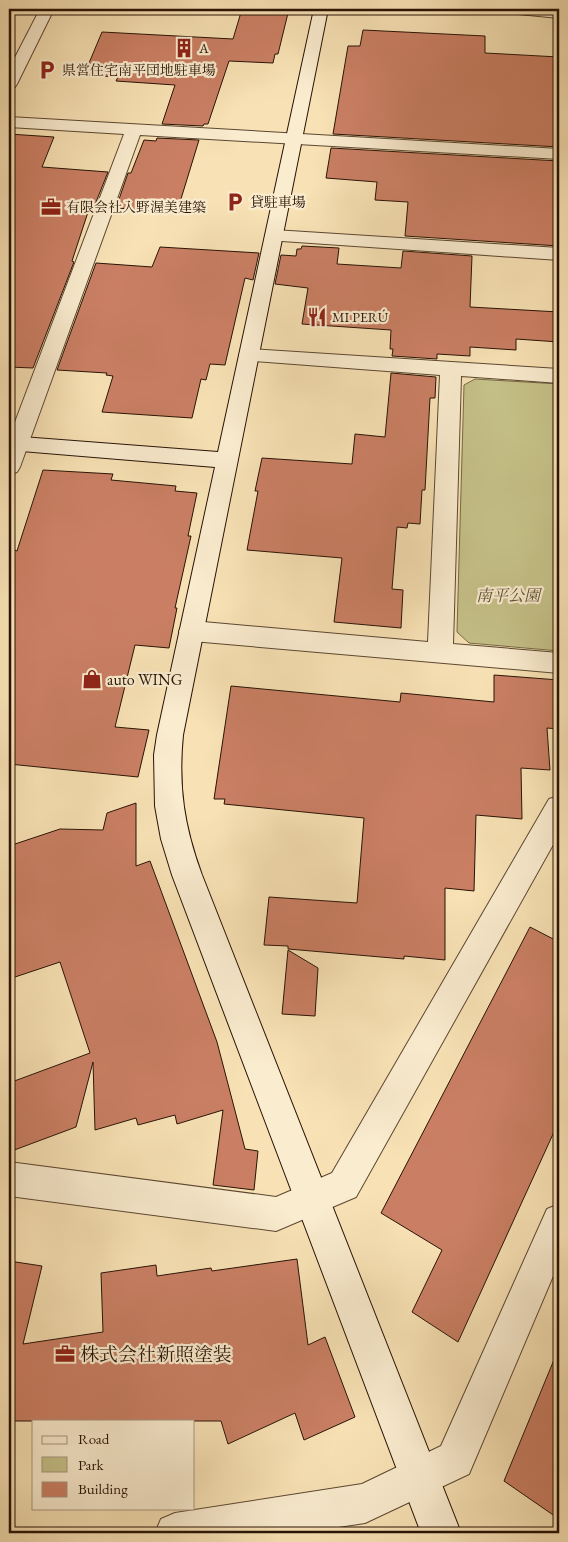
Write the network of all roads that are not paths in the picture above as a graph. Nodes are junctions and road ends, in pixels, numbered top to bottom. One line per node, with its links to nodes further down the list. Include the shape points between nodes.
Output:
1 (47, 9): 5 (street, via 23,42)
2 (321, 9): 8 (street)
3 (507, 9): 4 (street)
4 (559, 14)
5 (9, 84)
6 (9, 122): 7 (street)
7 (134, 129): 8 (street); 15 (street)
8 (294, 138): 9 (street); 10 (street)
9 (559, 154)
10 (274, 236): 11 (street); 12 (street)
11 (559, 254)
12 (249, 355): 13 (street); 16 (street)
13 (451, 369): 14 (street); 19 (street)
14 (559, 376)
15 (13, 443): 16 (street); 17 (street)
16 (228, 460): 18 (street)
17 (9, 467)
18 (192, 631): 19 (street); 23 (street, via 166,768 167,803 174,839)
19 (440, 653): 20 (street)
20 (559, 663)
21 (559, 808): 23 (street, via 344,1185)
22 (9, 1178): 23 (street, via 276,1214)
23 (312, 1199): 25 (street)
24 (559, 1221): 25 (street, via 456,1460)
25 (420, 1477): 26 (street, via 365,1502); 27 (street)
26 (175, 1533)
27 (441, 1533)

